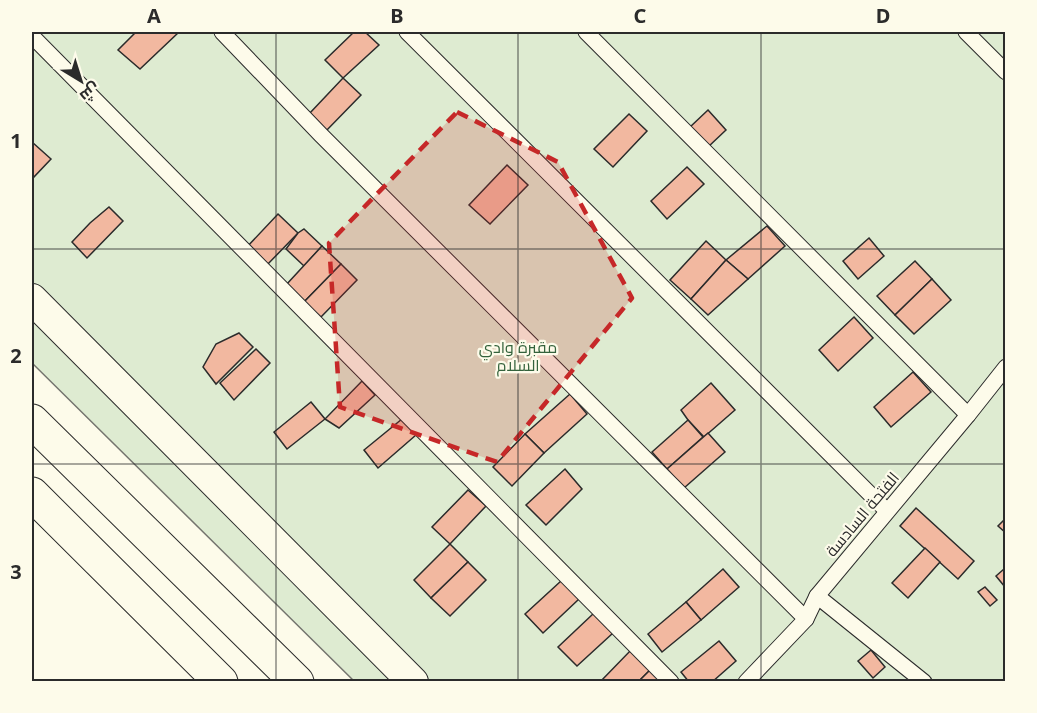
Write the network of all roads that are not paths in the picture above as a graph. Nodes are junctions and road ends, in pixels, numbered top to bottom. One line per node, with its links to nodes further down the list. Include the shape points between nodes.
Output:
1 (222, 32): 14 (lane)
2 (407, 32): 12 (lane)
3 (586, 32): 9 (lane)
4 (966, 32): 6 (lane)
5 (32, 36): 18 (lane)
6 (1005, 72)
7 (32, 299): 17 (street)
8 (1005, 367): 9 (lane, الفتحة السادسة)
9 (968, 416): 12 (lane, الفتحة السادسة)
10 (32, 421): 16 (main road)
11 (32, 494): 15 (main road)
12 (887, 511): 13 (lane, الفتحة السادسة)
13 (817, 596): 14 (lane, الفتحة السادسة); 20 (lane)
14 (806, 619): 19 (lane, الفتحة السادسة)
15 (221, 681)
16 (297, 681)
17 (413, 681)
18 (671, 681)
19 (746, 681)
20 (924, 681)

